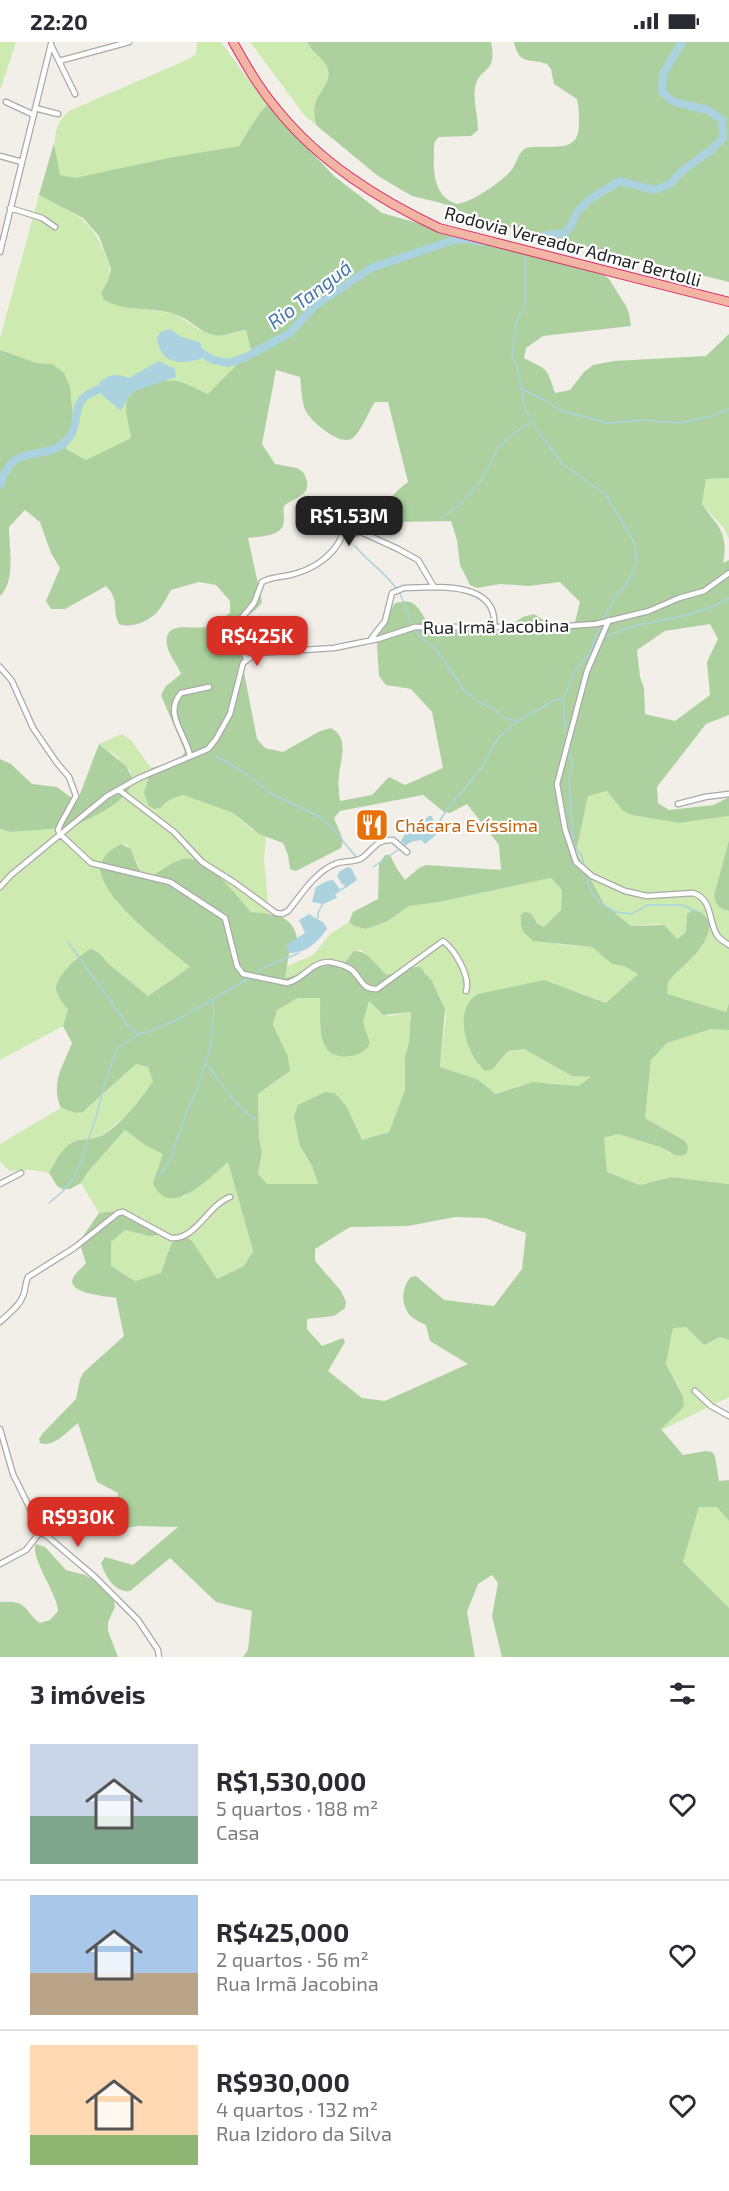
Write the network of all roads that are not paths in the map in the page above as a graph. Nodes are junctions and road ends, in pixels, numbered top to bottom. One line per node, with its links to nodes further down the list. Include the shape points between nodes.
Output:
1 (129, 42): 4 (street)
2 (233, 42): 15 (highway, Rodovia Vereador Admar Bertolli, via 276,109 308,142 364,188 399,209 439,228)
3 (51, 43): 4 (street); 7 (street)
4 (59, 61): 5 (street)
5 (75, 94)
6 (6, 102): 9 (street)
7 (35, 108): 8 (street); 9 (street)
8 (58, 114)
9 (34, 115): 11 (street)
10 (0, 156): 11 (street)
11 (22, 162): 12 (street)
12 (10, 208): 13 (street, via 42,218); 14 (street)
13 (55, 227)
14 (0, 252)
15 (729, 302)
16 (729, 573): 18 (street, Rua Irmã Jacobina, via 704,591 649,611)
17 (435, 587): 19 (street, via 452,587 486,600 494,609); 20 (street, via 404,588 392,593 385,621); 21 (street, via 418,560 361,532 347,534 330,556 294,574 262,582 254,603 240,620)
18 (609, 620): 19 (street, Rua Irmã Jacobina, via 569,626); 31 (street, via 587,671 557,784 576,862 592,876 625,891 647,896 700,895 719,938)
19 (495, 626): 20 (street, Rua Irmã Jacobina, via 415,627)
20 (370, 640): 21 (street, Rua Irmã Jacobina, via 333,648 257,653)
21 (246, 661): 24 (street, via 230,714 216,738 208,749)
22 (0, 667): 28 (street, via 12,681 33,728 69,777 76,796 60,825)
23 (209, 687): 24 (street, via 181,693 174,704 173,714)
24 (190, 756): 25 (street)
25 (118, 790): 28 (street); 29 (street, via 174,832 202,862 276,913 288,911 326,869 362,858 384,839 393,840)
26 (729, 794): 27 (street)
27 (678, 804)
28 (60, 834): 30 (street); 32 (street, via 91,863 170,882 225,918 237,966 243,974 287,984 327,962 350,968 364,986 377,989 443,941 463,971)
29 (407, 852)
30 (0, 887)
31 (729, 945)
32 (466, 991)
33 (21, 1173): 34 (street)
34 (0, 1184)
35 (230, 1197): 36 (street, via 178,1239 118,1213 74,1248 28,1277 20,1304)
36 (0, 1322)
37 (695, 1391): 38 (street)
38 (729, 1416)
39 (0, 1429): 40 (street, via 13,1474)
40 (41, 1530): 41 (street, via 26,1550); 42 (street, via 138,1620)
41 (0, 1564)
42 (159, 1657)

